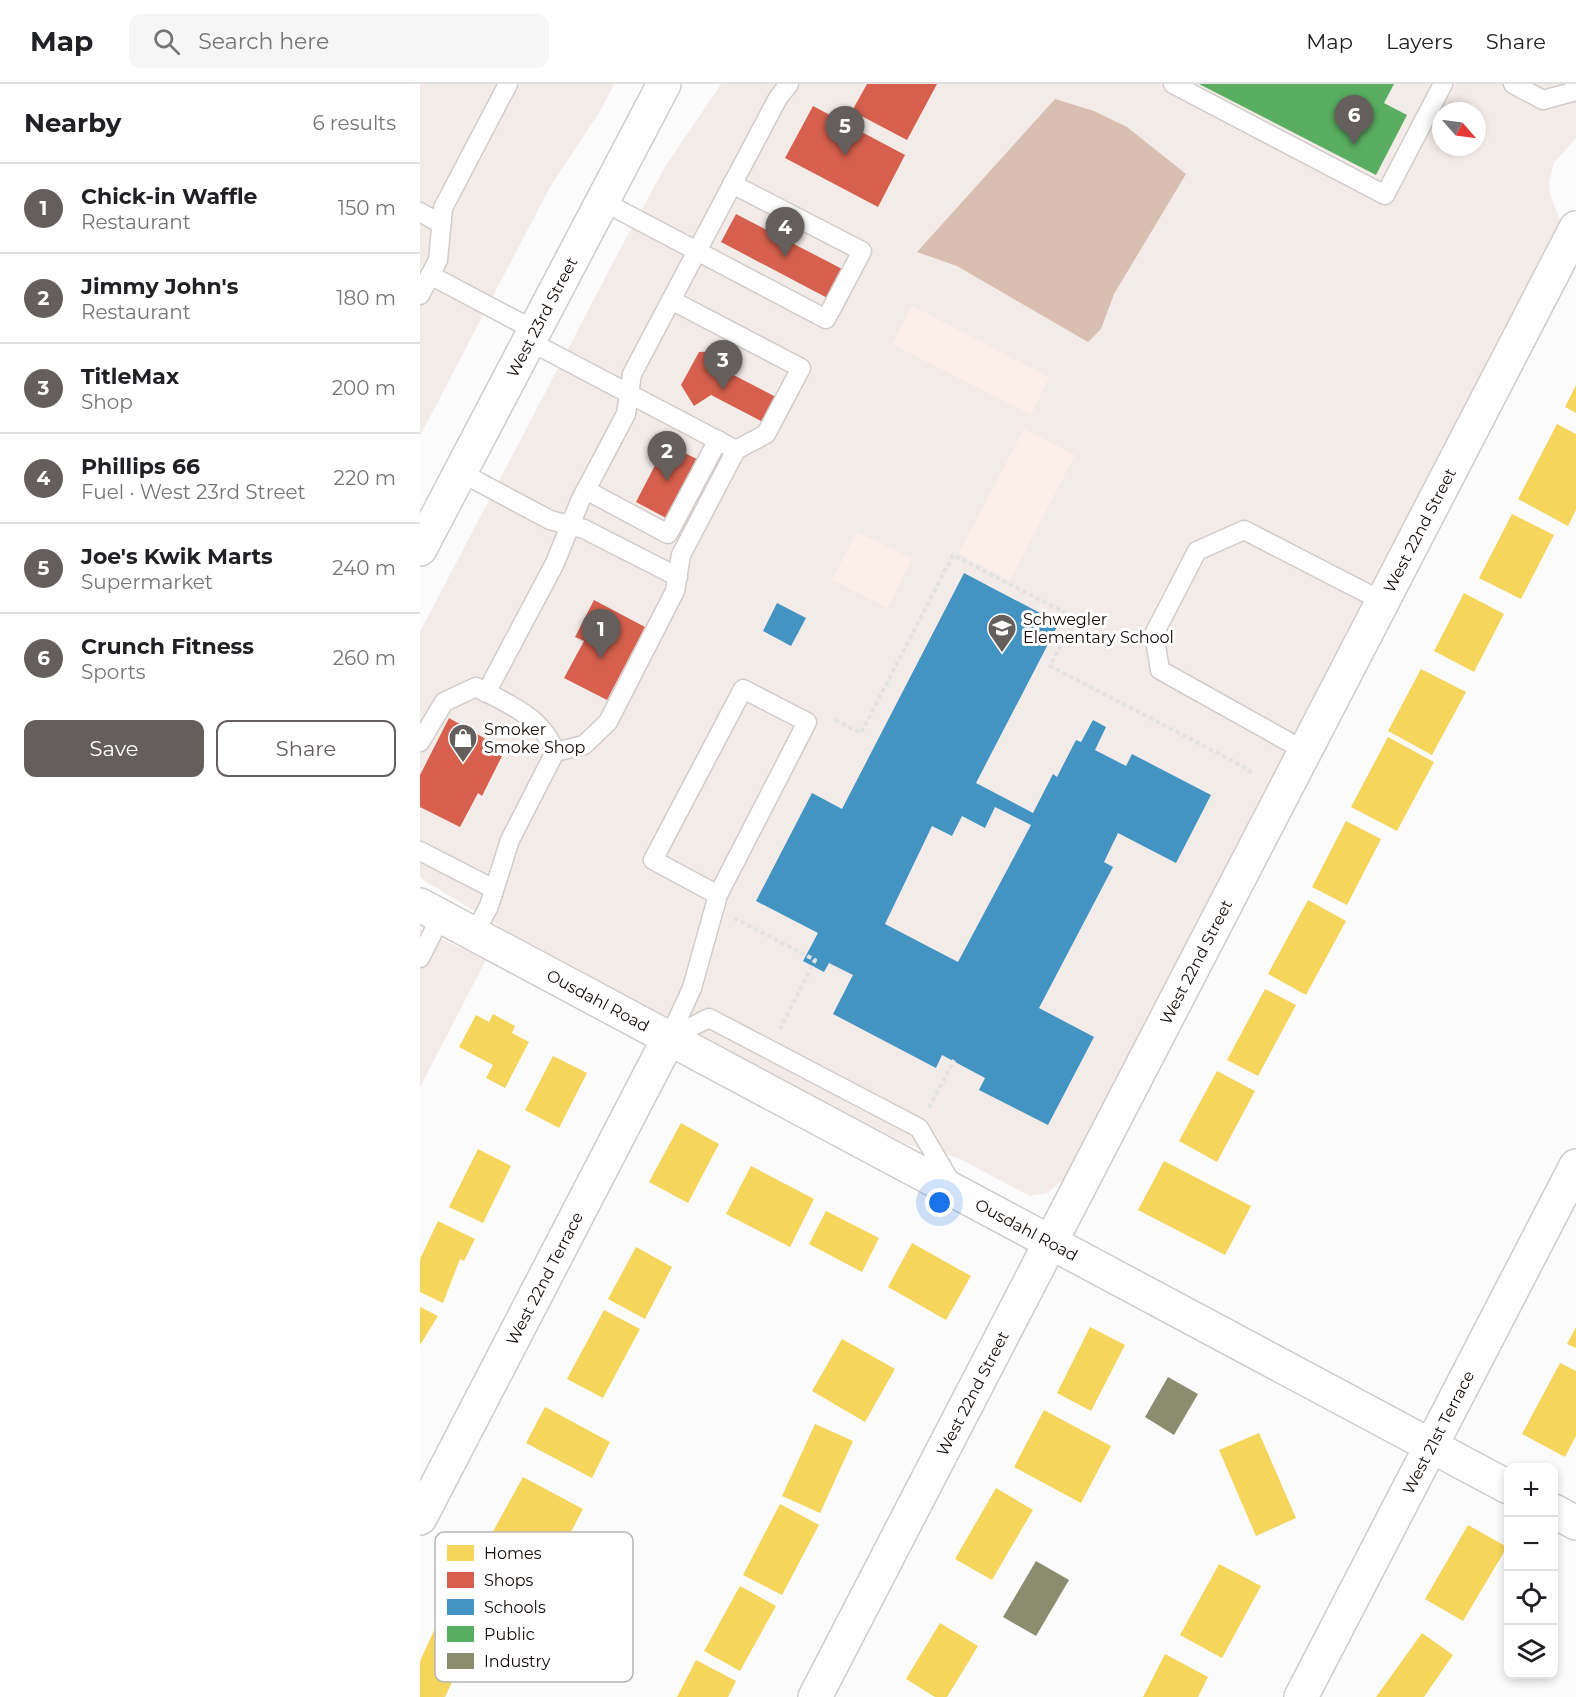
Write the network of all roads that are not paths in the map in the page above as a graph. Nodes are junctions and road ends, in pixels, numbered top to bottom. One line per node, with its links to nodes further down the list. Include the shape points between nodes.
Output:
1 (508, 84): 11 (lane, via 442,208)
2 (664, 84): 9 (street, West 23rd Street)
3 (789, 84): 8 (lane)
4 (1173, 84): 5 (lane, via 1385,195)
5 (1443, 84)
6 (1513, 84): 7 (lane, via 1543,100)
7 (1576, 91)
8 (732, 184): 13 (lane); 13 (lane, via 862,251 826,319)
9 (602, 201): 13 (lane); 17 (street, West 23rd Street)
10 (420, 213): 11 (lane)
11 (441, 224): 14 (lane, via 438,260)
12 (1576, 228): 26 (street, West 22nd Street)
13 (697, 251): 16 (lane)
14 (428, 269): 15 (lane); 17 (lane)
15 (420, 294)
16 (671, 300): 18 (lane, via 632,374); 20 (lane, via 801,368 766,434)
17 (532, 335): 18 (lane); 21 (street, West 23rd Street)
18 (629, 393): 19 (lane); 22 (lane, via 626,414)
19 (718, 440): 20 (lane); 22 (lane, via 668,534)
20 (736, 450): 25 (lane, via 681,555)
21 (460, 472): 23 (lane, via 550,520); 24 (street, West 23rd Street)
22 (586, 490): 23 (lane)
23 (570, 525): 25 (lane); 27 (lane, via 555,563)
24 (420, 549)
25 (678, 577): 30 (lane, via 675,591 608,722 584,745)
26 (1382, 601): 29 (street, West 22nd Street); 29 (lane, via 1244,530 1197,551 1163,616 1154,634 1160,670)
27 (486, 693): 28 (lane, via 476,687 444,702); 30 (lane, via 542,726)
28 (420, 742)
29 (1305, 751): 39 (street, West 22nd Street)
30 (555, 752): 32 (lane, via 510,840)
31 (420, 851): 32 (lane)
32 (494, 889): 35 (lane)
33 (718, 895): 33 (lane, via 807,722 743,689 653,860); 37 (lane, via 692,988)
34 (431, 911): 35 (street, Ousdahl Road); 36 (lane)
35 (474, 934): 37 (street, Ousdahl Road)
36 (420, 958)
37 (669, 1038): 39 (street, Ousdahl Road); 43 (street, West 22nd Terrace)
38 (1576, 1166): 40 (street, West 21st Terrace)
39 (1051, 1242): 40 (street, Ousdahl Road); 45 (street, West 22nd Street)
40 (1431, 1446): 41 (street, Ousdahl Road); 46 (street, West 21st Terrace)
41 (1504, 1484)
42 (1558, 1513): 44 (street)
43 (420, 1518)
44 (1576, 1523)
45 (815, 1697)
46 (1301, 1697)

